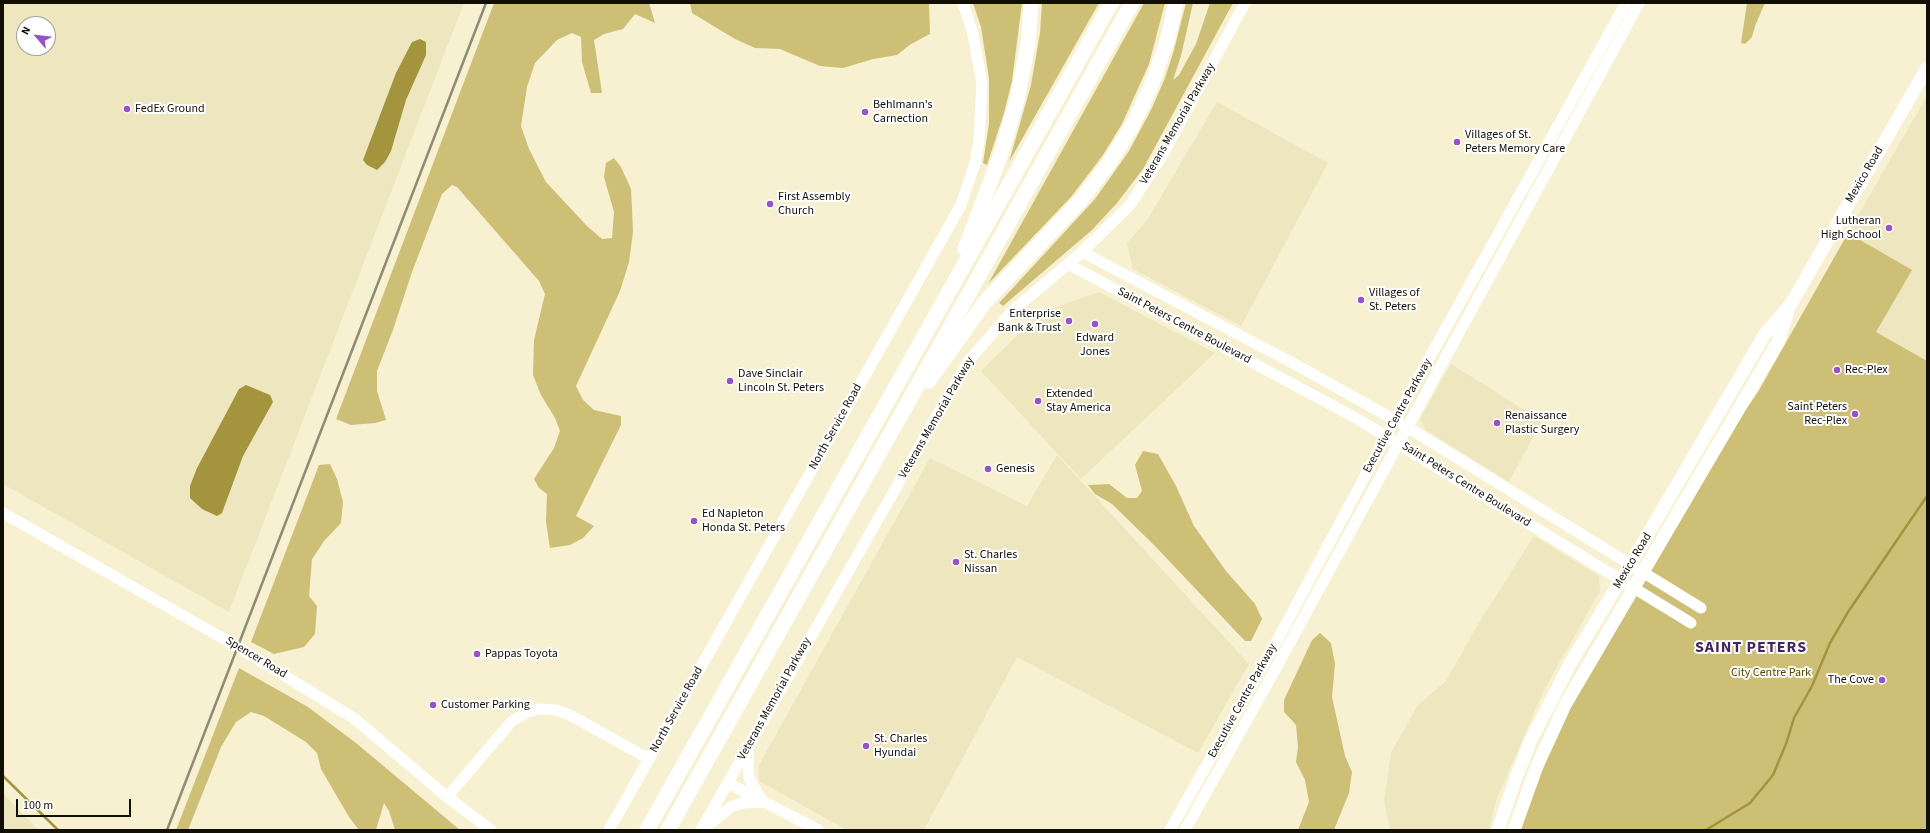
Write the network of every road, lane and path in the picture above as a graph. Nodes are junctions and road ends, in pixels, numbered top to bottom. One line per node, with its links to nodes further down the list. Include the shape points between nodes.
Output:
1 (963, 3): 27 (street, North Service Road, via 973,34 982,90 979,141 973,169 960,205)
2 (1031, 3): 12 (highway, via 1023,72 1009,130)
3 (1111, 3): 12 (highway)
4 (1132, 3): 14 (highway)
5 (1176, 3): 14 (highway, via 1168,38 1151,86 1132,126 1109,163 1081,200 986,302 937,372)
6 (1245, 3): 10 (street, Veterans Memorial Parkway, via 1148,180 1130,205)
7 (1626, 3): 15 (street, Executive Centre Parkway)
8 (1639, 3): 16 (street, Executive Centre Parkway)
9 (1927, 68): 13 (main road, Mexico Road)
10 (1082, 252): 11 (street, Veterans Memorial Parkway); 15 (street, Saint Peters Centre Boulevard)
11 (1068, 264): 17 (street, Saint Peters Centre Boulevard); 26 (street, Veterans Memorial Parkway, via 1010,313 967,363)
12 (948, 293): 33 (highway)
13 (1791, 304): 20 (main road, Mexico Road, via 1765,334); 21 (main road, Mexico Road, via 1778,342)
14 (908, 406): 34 (highway)
15 (1395, 420): 16 (street, Saint Peters Centre Boulevard); 17 (street, Executive Centre Parkway)
16 (1407, 427): 18 (street, Executive Centre Parkway); 20 (street, Saint Peters Centre Boulevard)
17 (1387, 436): 18 (street, Saint Peters Centre Boulevard); 37 (street, Executive Centre Parkway, via 1278,639)
18 (1399, 443): 22 (street, Saint Peters Centre Boulevard); 38 (street, Executive Centre Parkway)
19 (3, 513): 29 (street, Spencer Road, via 231,643 355,718)
20 (1630, 565): 21 (street, Saint Peters Centre Boulevard); 22 (main road, Mexico Road)
21 (1643, 573): 23 (main road, Mexico Road); 24 (street, Saint Peters Centre Boulevard)
22 (1621, 580): 23 (street, Saint Peters Centre Boulevard); 39 (main road, Mexico Road, via 1545,710 1517,775)
23 (1634, 588): 25 (street, Saint Peters Centre Boulevard); 40 (main road, Mexico Road, via 1565,705 1537,766)
24 (1701, 608)
25 (1691, 623)
26 (748, 747): 28 (street, Veterans Memorial Parkway); 30 (street, via 749,778)
27 (649, 758): 29 (street, via 570,715 556,710 538,709 512,722); 32 (street, North Service Road)
28 (728, 783): 30 (street); 35 (street, Veterans Memorial Parkway)
29 (447, 797): 31 (street, Spencer Road)
30 (764, 802): 35 (street, via 736,805); 36 (street)
31 (491, 830)
32 (609, 830)
33 (647, 830)
34 (668, 830)
35 (701, 830)
36 (818, 830)
37 (1170, 830)
38 (1184, 830)
39 (1498, 830)
40 (1514, 830)

